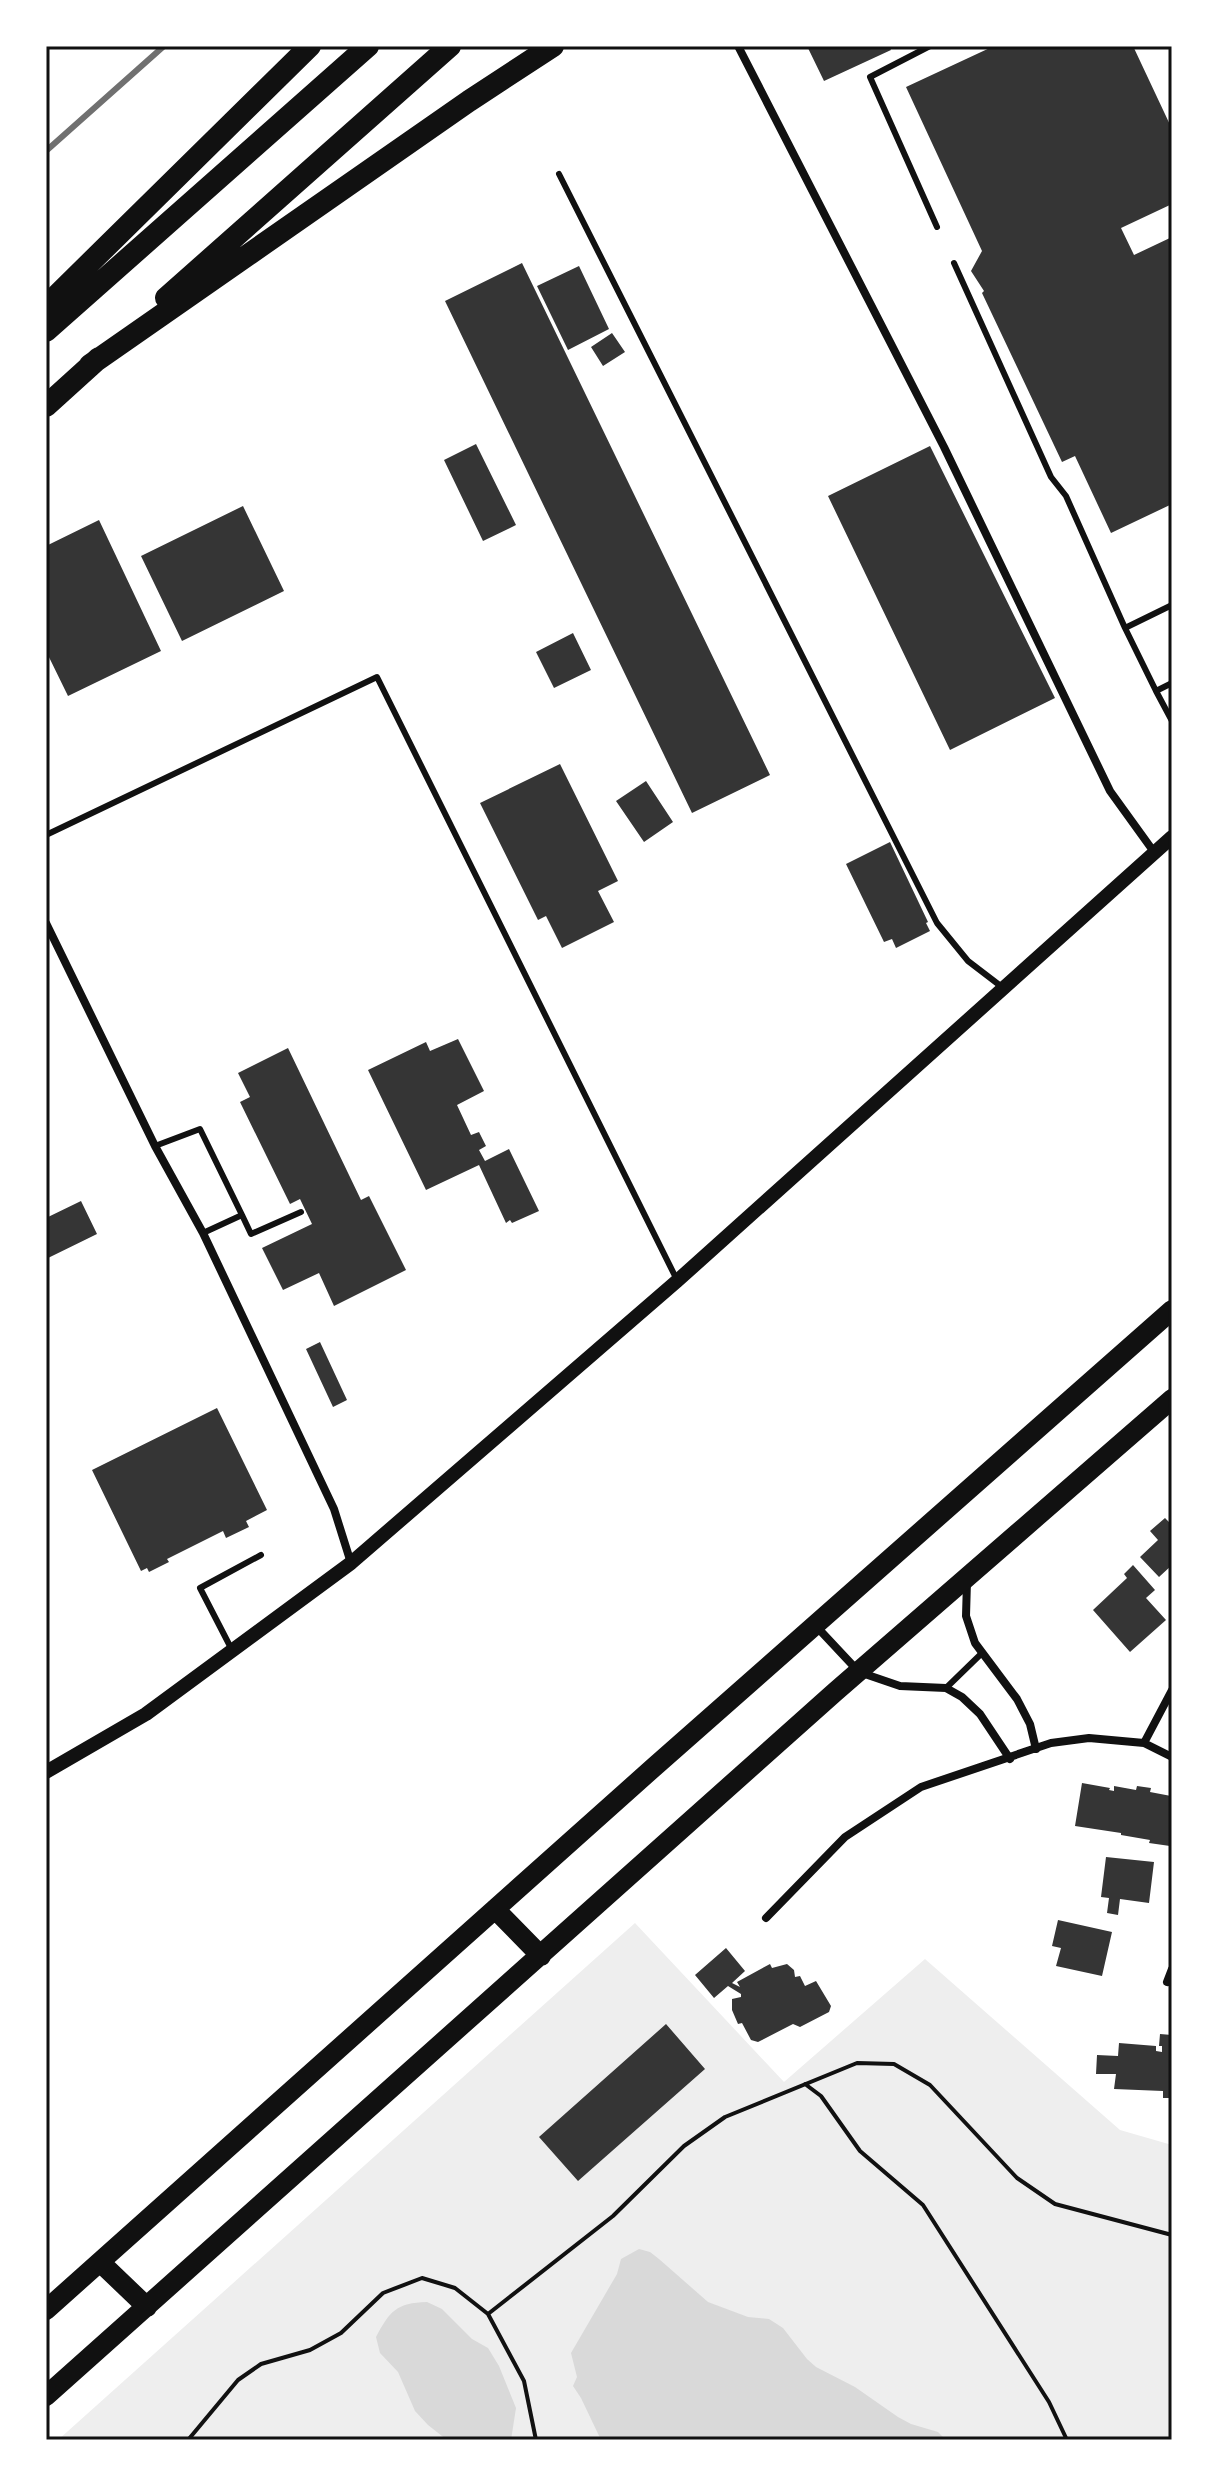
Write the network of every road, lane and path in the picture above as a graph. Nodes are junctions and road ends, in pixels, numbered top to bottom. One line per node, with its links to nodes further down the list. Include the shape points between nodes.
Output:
1 (310, 46): 10 (highway)
2 (368, 46): 11 (highway)
3 (450, 46): 12 (highway)
4 (553, 46): 12 (highway)
5 (738, 46): 21 (street, via 944,447 1110,791)
6 (930, 46): 8 (lane, via 870,77)
7 (559, 174): 24 (lane, via 937,923 968,961)
8 (937, 227)
9 (954, 263): 15 (lane)
10 (46, 306)
11 (46, 331)
12 (90, 365): 13 (highway)
13 (46, 406)
14 (1172, 605): 15 (lane)
15 (1125, 628): 17 (lane)
16 (1172, 683): 17 (lane)
17 (1156, 691): 18 (lane)
18 (1172, 721)
19 (46, 835): 29 (lane, via 377,677)
20 (1172, 837): 21 (street)
21 (1154, 852): 24 (street)
22 (46, 923): 23 (street)
23 (50, 939): 25 (street)
24 (1002, 987): 29 (street)
25 (155, 1146): 27 (lane, via 200,1129); 28 (street)
26 (301, 1212): 27 (lane, via 251,1234)
27 (242, 1215): 28 (lane)
28 (203, 1233): 33 (street, via 334,1509)
29 (677, 1281): 33 (street)
30 (1172, 1310): 35 (highway)
31 (1172, 1399): 34 (highway)
32 (261, 1555): 36 (lane, via 200,1588)
33 (351, 1563): 36 (street)
34 (967, 1578): 37 (street, via 966,1616); 38 (highway)
35 (815, 1625): 38 (street); 46 (highway)
36 (232, 1650): 45 (street, via 146,1714)
37 (982, 1653): 39 (lane); 42 (street, via 1017,1699)
38 (859, 1672): 39 (street, via 900,1686); 48 (highway)
39 (946, 1688): 44 (street, via 980,1714)
40 (1172, 1690): 41 (street)
41 (1144, 1743): 42 (street, via 1089,1738); 43 (street)
42 (1036, 1749): 44 (street)
43 (1172, 1757)
44 (1010, 1759): 47 (street, via 921,1787 845,1837)
45 (46, 1772)
46 (495, 1909): 48 (highway); 53 (highway)
47 (766, 1918)
48 (541, 1956): 54 (highway)
49 (1172, 1969): 50 (street)
50 (1167, 1982)
51 (805, 2084): 52 (path, via 857,2063 894,2064 930,2085 1017,2178 1055,2204); 56 (path, via 725,2117 684,2146 613,2216); 60 (path, via 821,2096 860,2151 923,2205 1049,2402)
52 (1172, 2235)
53 (100, 2262): 54 (highway); 55 (highway)
54 (147, 2307): 57 (highway)
55 (46, 2310)
56 (488, 2314): 58 (path, via 455,2288 422,2278 383,2293 341,2333 310,2350 261,2364 238,2380); 59 (path, via 524,2381)
57 (46, 2396)
58 (188, 2440)
59 (536, 2440)
60 (1067, 2440)

